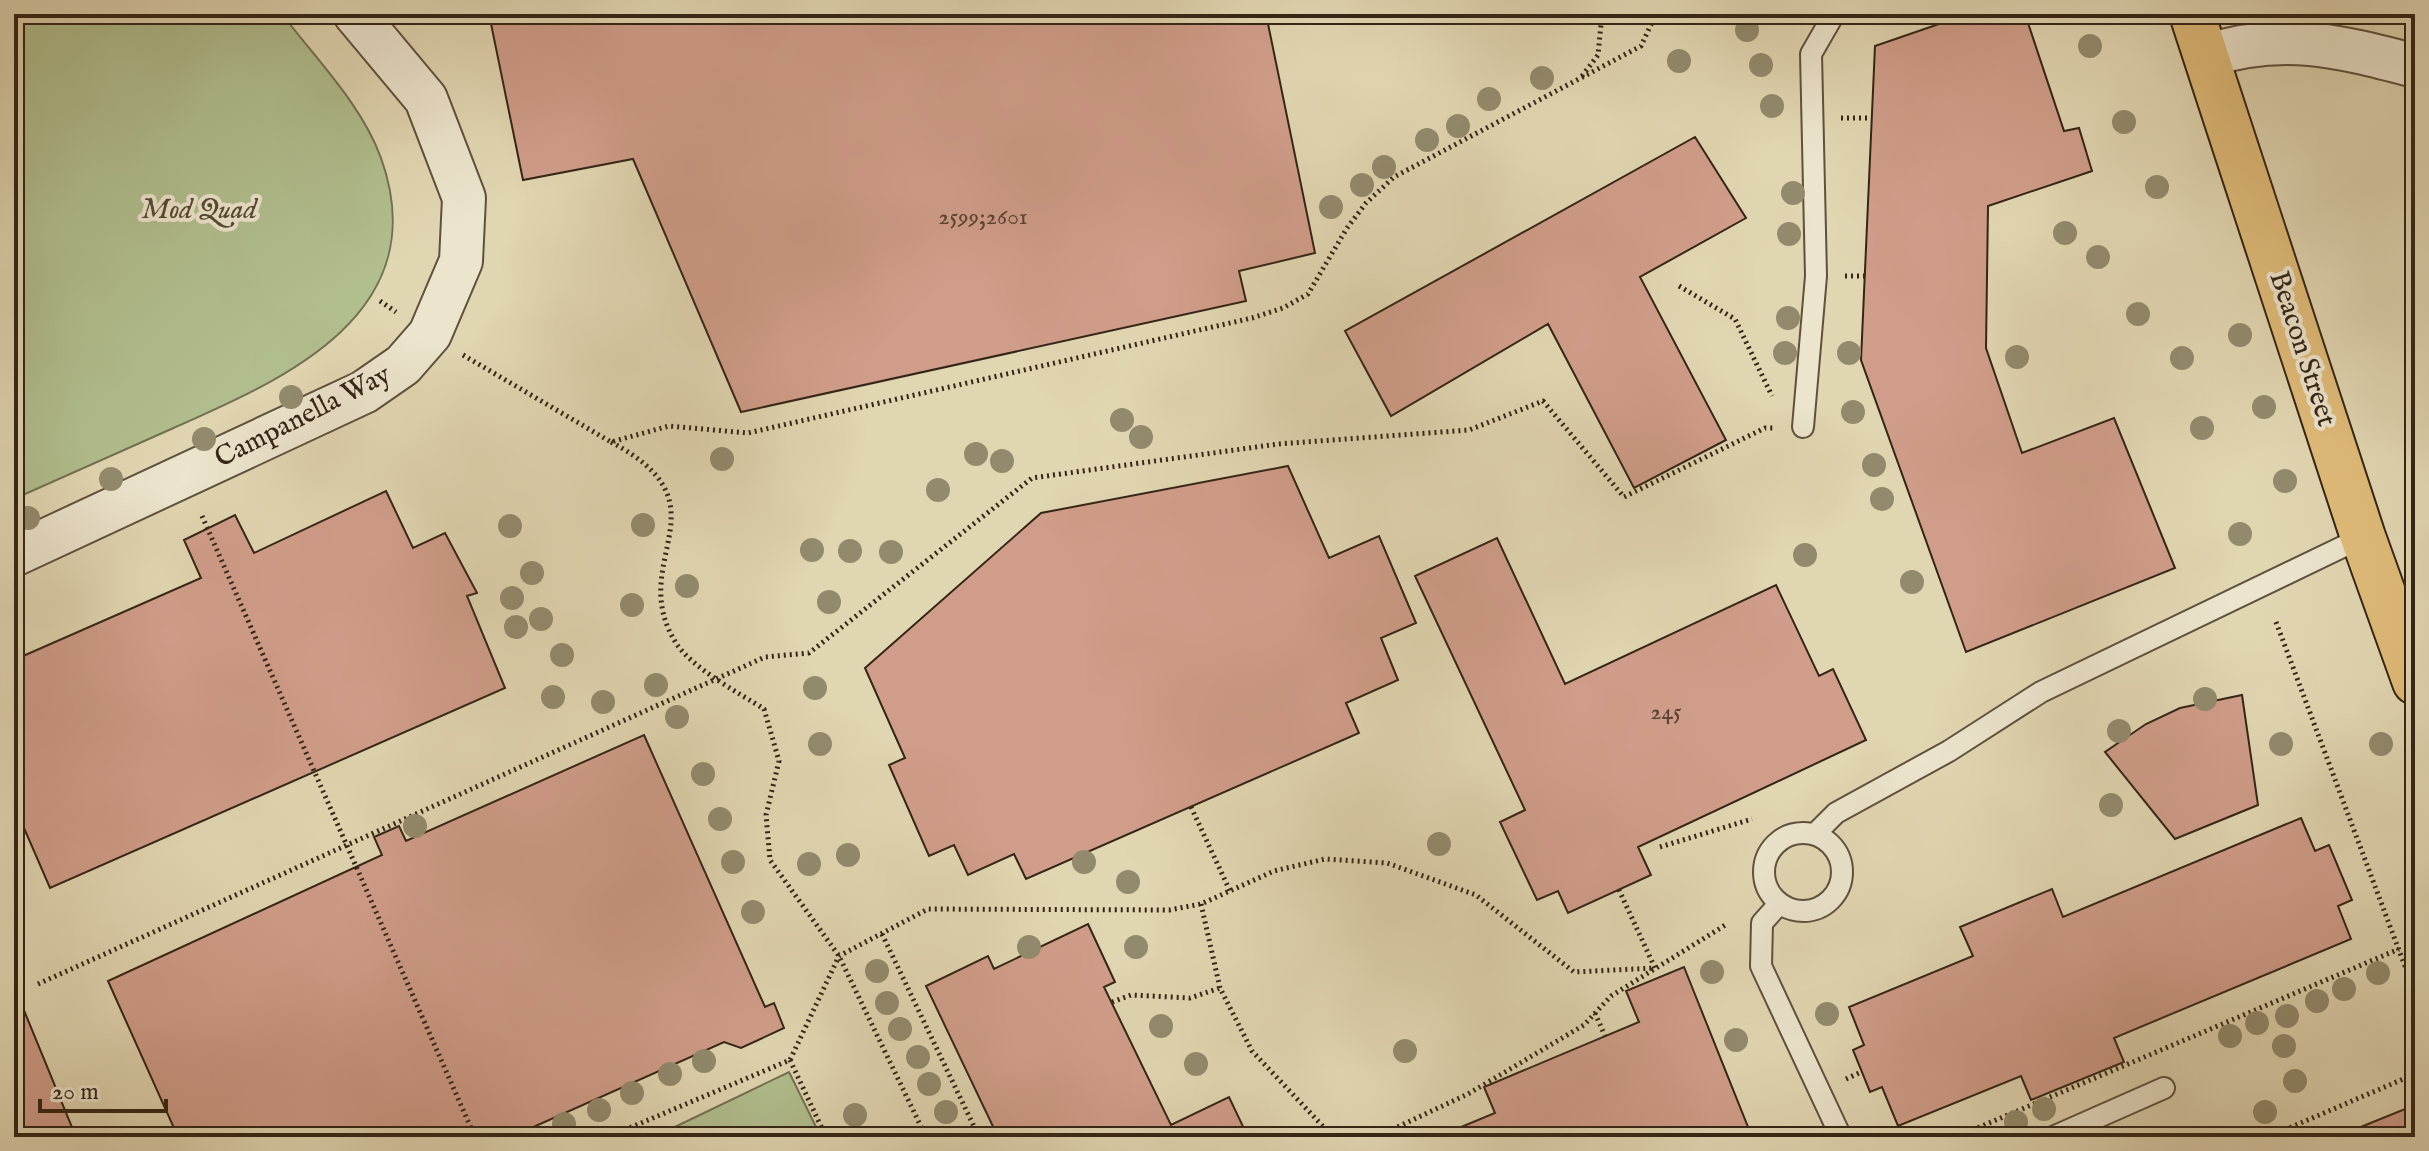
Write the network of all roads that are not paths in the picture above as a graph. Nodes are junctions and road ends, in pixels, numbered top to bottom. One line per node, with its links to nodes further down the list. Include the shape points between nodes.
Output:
1 (355, 14): 8 (street, Campanella Way, via 426,99 464,198 461,261 430,334 403,365 364,392)
2 (1834, 14): 6 (lane, via 1811,54 1816,276)
3 (2192, 14): 4 (main road, Beacon Street)
4 (2206, 56): 5 (street, via 2262,42 2305,41); 7 (main road, Beacon Street)
5 (2415, 66)
6 (1796, 428)
7 (2363, 537): 9 (main road, Beacon Street); 10 (lane, via 2041,692 1949,751 1836,813)
8 (14, 555)
9 (2415, 682)
10 (1815, 834): 11 (lane, via 1793,833 1774,844 1763,864 1765,886); 11 (lane, via 1832,845 1842,862 1842,882 1833,899 1816,910 1796,912)
11 (1779, 904): 13 (lane, via 1762,923 1761,966)
12 (2164, 1088): 14 (lane)
13 (1841, 1137)
14 (2053, 1137)

